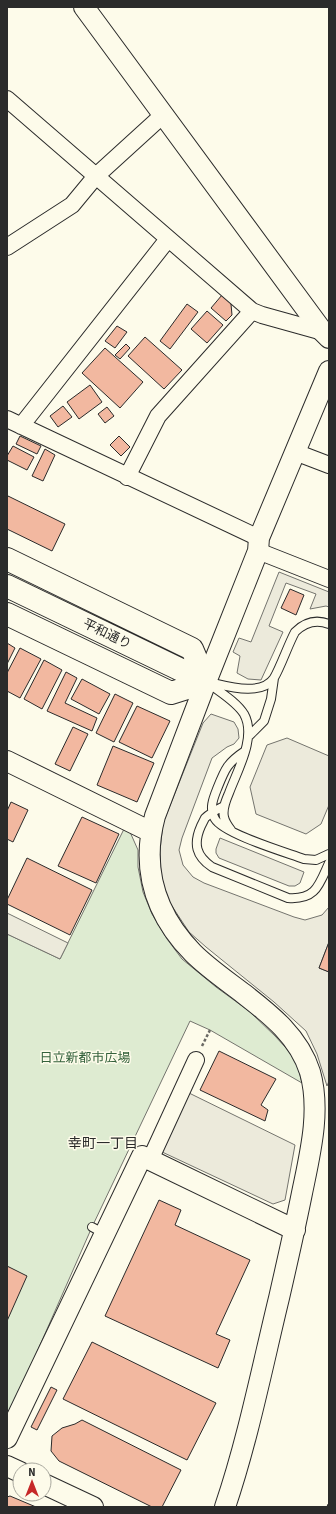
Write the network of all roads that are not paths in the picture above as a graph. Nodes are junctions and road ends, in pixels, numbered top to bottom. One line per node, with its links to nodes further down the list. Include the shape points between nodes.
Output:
1 (84, 7): 3 (street)
2 (7, 99): 4 (street)
3 (163, 115): 4 (street); 8 (street)
4 (96, 176): 5 (street); 6 (street, via 72,205)
5 (168, 239): 7 (street); 10 (street)
6 (7, 247)
7 (252, 311): 8 (street); 13 (street, via 158,416)
8 (326, 335)
9 (329, 371): 11 (street)
10 (14, 422): 13 (street)
11 (295, 452): 12 (street); 14 (street)
12 (329, 465)
13 (127, 477): 14 (street)
14 (259, 545): 16 (street); 21 (street)
15 (7, 559): 21 (main road, via 192,649)
16 (329, 579)
17 (7, 586): 21 (main road, 平和通り)
18 (7, 614): 21 (main road, via 171,693)
19 (329, 624): 20 (lane, via 320,621 309,622 300,627 295,632)
20 (274, 678): 21 (lane, via 265,686 252,689); 22 (lane, via 271,700 264,721)
21 (206, 682): 22 (lane, via 244,714); 27 (street)
22 (249, 736): 23 (lane)
23 (245, 751): 25 (lane); 26 (lane, via 226,768 212,801)
24 (7, 761): 27 (street)
25 (224, 806): 26 (lane); 28 (lane, via 223,816)
26 (212, 813): 28 (lane, via 219,824); 30 (lane, via 205,818 198,833 197,844 203,861 212,867 288,898 298,898 310,895 319,886)
27 (151, 832): 33 (street, via 149,870 154,891 178,936 194,954 287,1031 302,1051 310,1072 314,1120 310,1155)
28 (233, 832): 29 (lane, via 304,859 316,860)
29 (329, 854)
30 (329, 863)
31 (196, 1060): 32 (street)
32 (150, 1160): 33 (street); 34 (street, via 142,1156 98,1230)
33 (295, 1230): 37 (street, via 248,1431)
34 (7, 1438)
35 (52, 1488): 36 (street)
36 (93, 1507)
37 (225, 1507)

